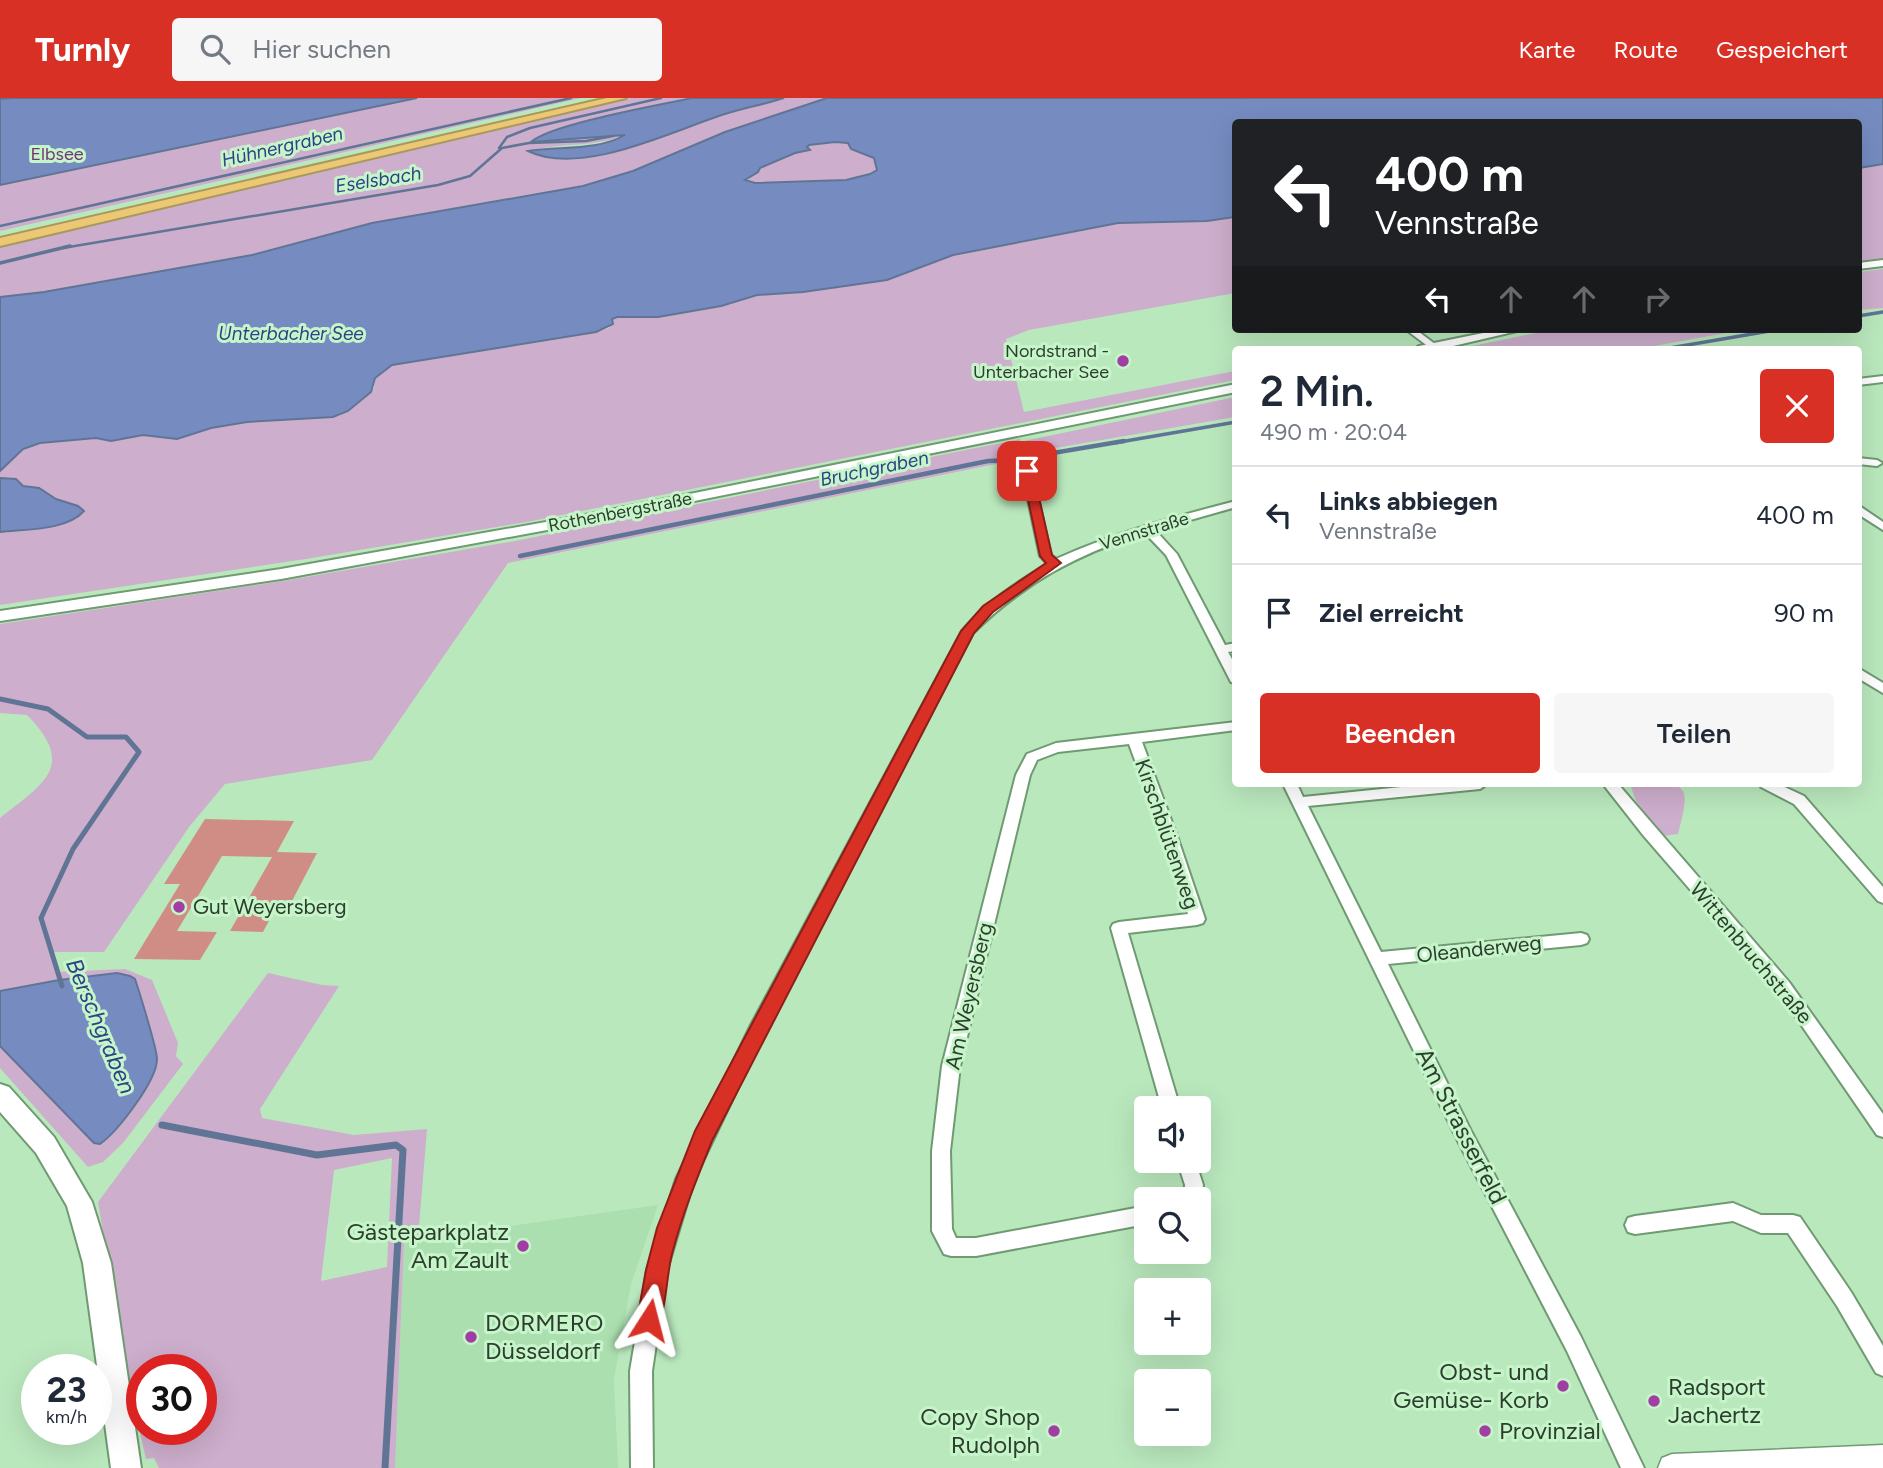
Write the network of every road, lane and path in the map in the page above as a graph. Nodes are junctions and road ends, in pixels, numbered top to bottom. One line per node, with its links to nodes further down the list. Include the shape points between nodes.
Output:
1 (596, 98): 3 (highway)
2 (621, 98): 4 (highway)
3 (0, 235)
4 (0, 242)
5 (1883, 263): 6 (main road)
6 (1862, 266)
7 (1415, 333): 9 (street)
8 (1502, 333): 10 (main road)
9 (1433, 346)
10 (1445, 346)
11 (1883, 379): 12 (street)
12 (1862, 382)
13 (1232, 389): 22 (main road, Rothenbergstraße, via 572,522 281,573)
14 (1862, 461): 15 (street)
15 (1877, 463)
16 (1037, 465): 21 (street, via 1027,471 1046,556)
17 (1232, 505): 20 (street, Vennstraße)
18 (1862, 511): 19 (street)
19 (1883, 527)
20 (1147, 528): 21 (street, Vennstraße); 24 (street, via 1171,554)
21 (1054, 563): 46 (street, Vennstraße, via 988,609 968,631 702,1138 677,1200 657,1270 641,1371)
22 (0, 615)
23 (1232, 648): 24 (street)
24 (1220, 650): 25 (street)
25 (1232, 671)
26 (1862, 675): 27 (street)
27 (1883, 689)
28 (1232, 726): 29 (street, Am Weyersberg)
29 (1133, 737): 39 (street, Kirschblütenweg, via 1197,919 1119,928); 41 (street, Am Weyersberg, via 1042,751 1026,765 951,1066 941,1151 942,1231 951,1247 975,1247)
30 (1292, 787): 34 (street, Am Strasserfeld)
31 (1450, 787): 34 (street)
32 (1612, 787): 40 (street, Wittenbruchstraße, via 1769,968)
33 (1772, 787): 35 (street, via 1799,800)
34 (1300, 802): 37 (street, Am Strasserfeld)
35 (1883, 897)
36 (1581, 939): 37 (street, Oleanderweg)
37 (1377, 959): 47 (street, Am Strasserfeld)
38 (0, 1095): 45 (main road, via 45,1145 79,1202 97,1263)
39 (1168, 1096)
40 (1883, 1129)
41 (1134, 1217)
42 (1635, 1225): 43 (street, via 1733,1212 1761,1224 1793,1224)
43 (1883, 1366)
44 (1883, 1459): 48 (street)
45 (126, 1468)
46 (642, 1468)
47 (1633, 1468)
48 (1672, 1468)

